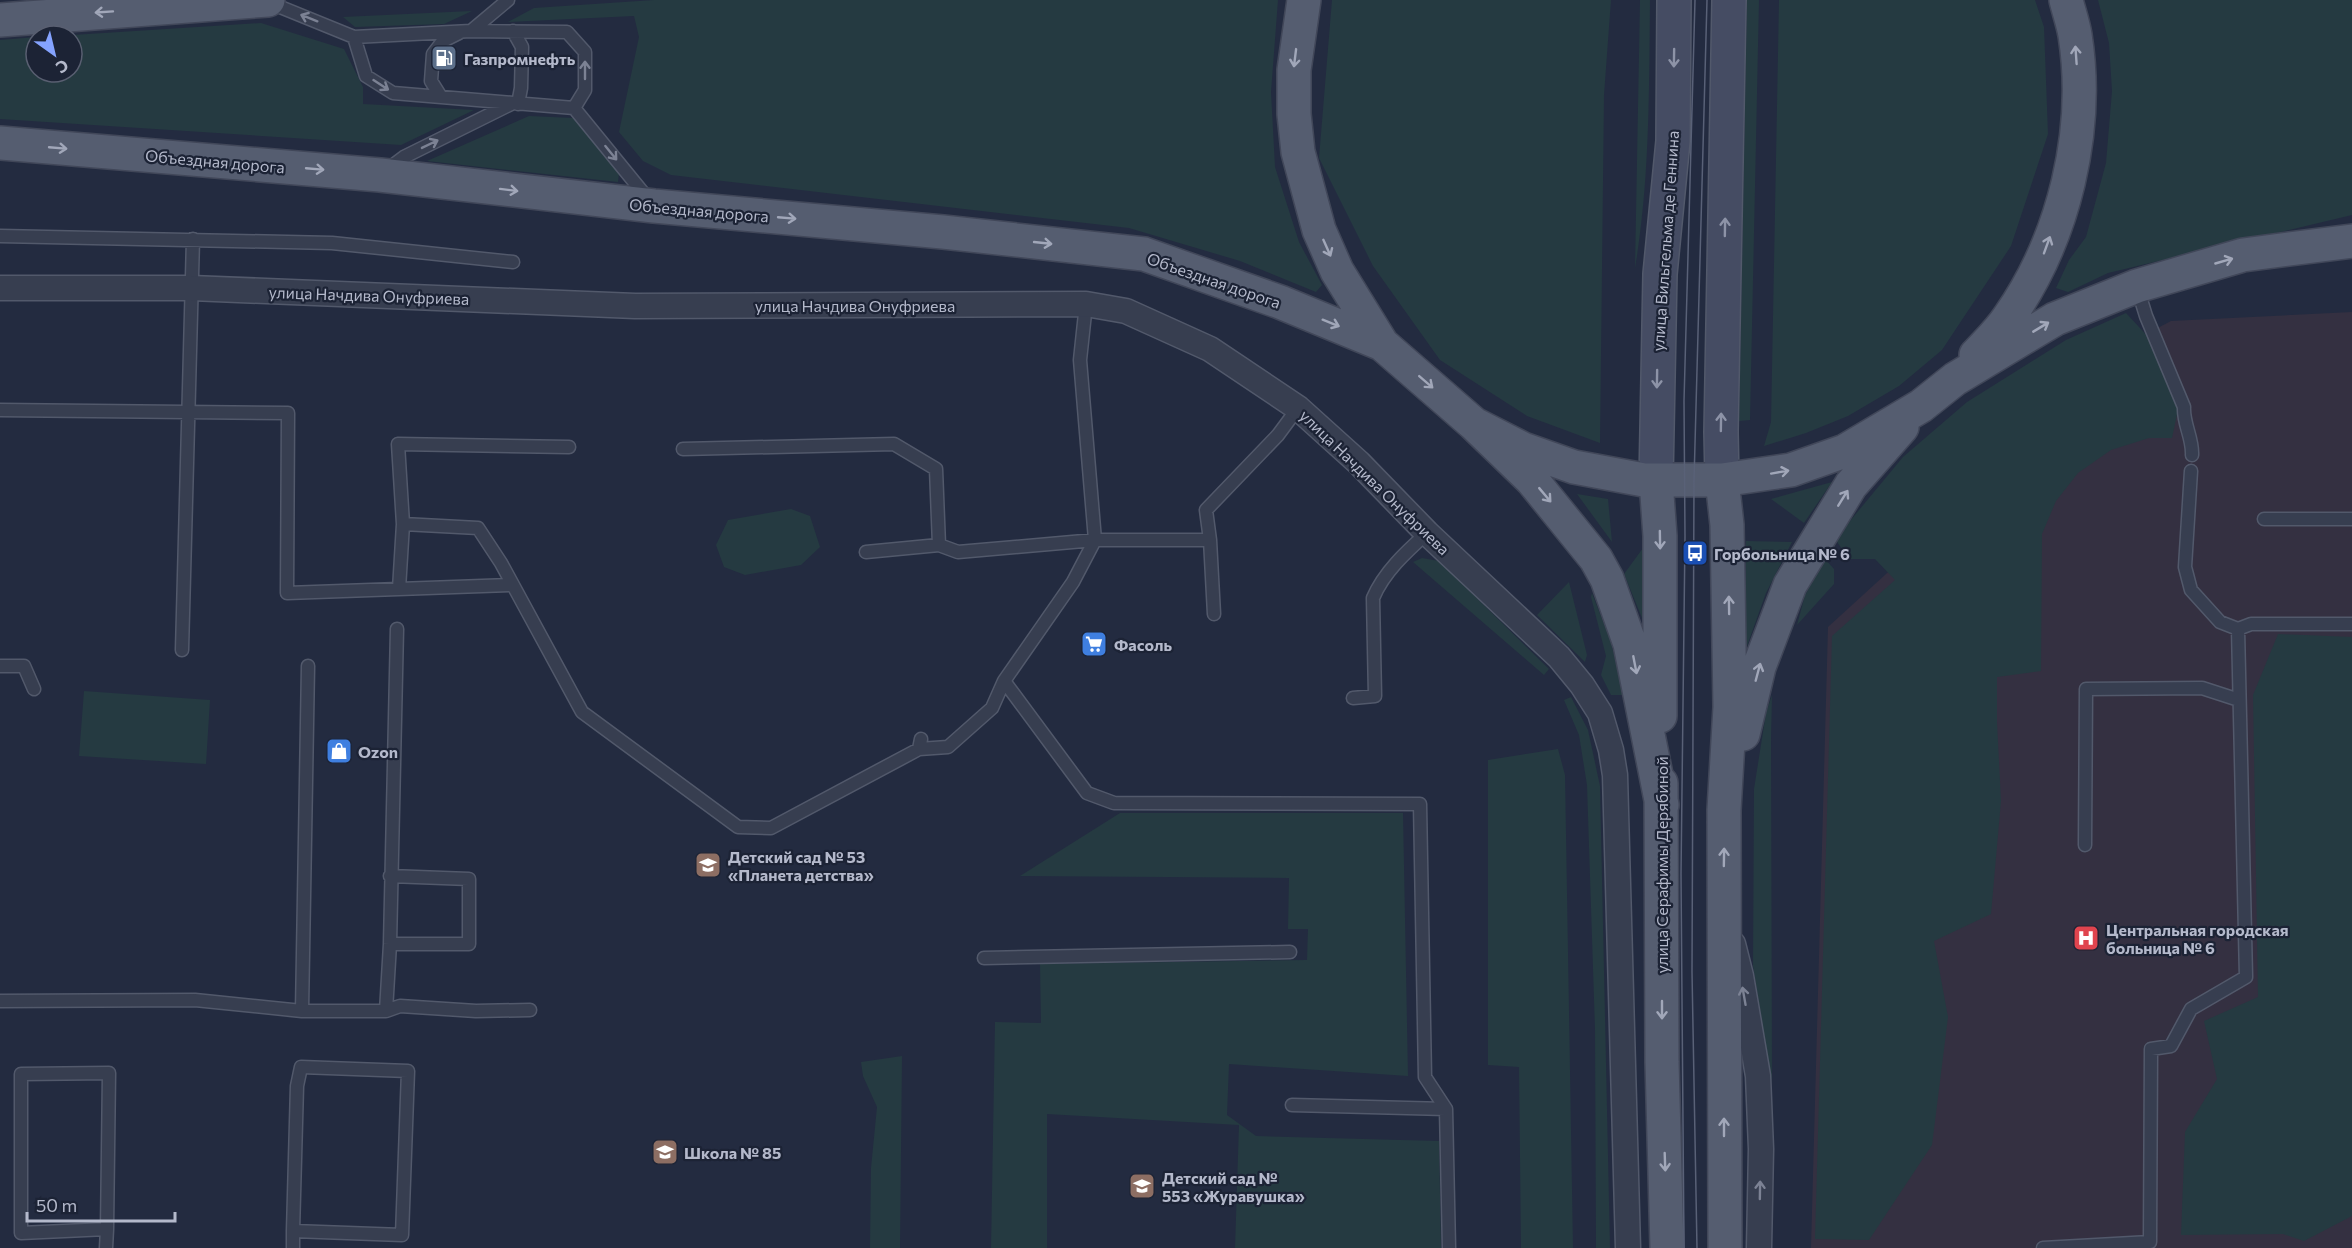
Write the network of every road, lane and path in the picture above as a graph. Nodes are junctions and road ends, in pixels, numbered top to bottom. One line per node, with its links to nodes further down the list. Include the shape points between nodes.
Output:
1 (266, 0): 7 (main road, one-way to 7); 10 (lane, one-way to 1)
2 (508, 0): 8 (lane)
3 (1304, 0): 25 (main road, one-way to 25, via 1294,70 1298,152 1319,230 1337,271)
4 (1674, 0): 37 (main road, улица Вильгельма де Геннина, one-way to 37, via 1673,141 1660,274)
5 (1729, 0): 36 (main road, one-way to 5)
6 (2066, 0): 26 (main road, one-way to 6, via 2008,318 2041,264 2063,203 2076,139 2079,90 2075,35)
7 (0, 20)
8 (467, 31): 9 (lane); 10 (lane); 11 (lane, via 443,41 434,54 431,81)
9 (513, 31): 12 (lane, via 522,47 521,88); 13 (lane, one-way to 9, via 585,90 585,52 567,32)
10 (354, 37): 11 (lane, one-way to 11, via 366,76 393,93)
11 (441, 97): 12 (lane)
12 (515, 104): 13 (lane); 15 (lane, one-way to 12, via 404,157)
13 (574, 108): 16 (lane, one-way to 16)
14 (0, 144): 15 (main road, Объездная дорога, one-way to 15)
15 (380, 175): 16 (main road, Объездная дорога, one-way to 16)
16 (654, 206): 25 (main road, Объездная дорога, one-way to 25, via 1144,254 1280,302)
17 (0, 236): 18 (lane)
18 (193, 239): 20 (lane, via 332,243); 23 (lane)
19 (2352, 241): 21 (main road, one-way to 19, via 2243,255)
20 (513, 262)
21 (2137, 286): 26 (main road, one-way to 21, via 2055,319); 34 (lane, via 2184,407)
22 (0, 288): 23 (street, улица Начдива Онуфриева)
23 (191, 288): 24 (street, улица Начдива Онуфриева, via 635,306); 30 (lane)
24 (1086, 304): 28 (street, улица Начдива Онуфриева, via 1126,311 1210,349); 42 (lane, via 1080,360)
25 (1382, 344): 31 (main road, one-way to 31)
26 (1955, 379): 27 (main road)
27 (1921, 406): 36 (main road, one-way to 27, via 1791,470 1845,451); 60 (main road, one-way to 27, via 1759,667 1790,585 1851,485)
28 (1298, 408): 41 (street, улица Начдива Онуфриева); 43 (lane, via 1278,435 1206,510)
29 (0, 411): 30 (lane)
30 (187, 411): 47 (lane, via 288,413 287,593); 52 (lane)
31 (1474, 424): 37 (main road, via 1523,449 1574,466); 59 (main road, one-way to 59, via 1532,480 1583,540 1606,579 1630,644)
32 (569, 447): 40 (lane, via 398,444)
33 (682, 449): 44 (lane, via 894,444 936,469)
34 (2192, 455)
35 (2191, 471): 51 (lane, via 2185,567 2191,590 2220,622)
36 (1722, 480): 37 (main road); 60 (main road, one-way to 36, via 1730,707 1727,525)
37 (1656, 481): 59 (main road, улица Серафимы Дерябиной, one-way to 59)
38 (2264, 519): 39 (lane)
39 (2352, 519)
40 (403, 524): 46 (lane, via 478,528); 47 (lane)
41 (1427, 533): 57 (lane, via 1378,586 1373,598 1375,696); 79 (street, улица Начдива Онуфриева, via 1559,657 1600,713 1611,750 1615,775)
42 (1095, 540): 43 (lane); 44 (lane, via 958,552); 55 (lane, via 1073,582)
43 (1210, 540): 48 (lane)
44 (939, 545): 45 (lane)
45 (866, 552)
46 (512, 585): 47 (lane); 55 (lane, via 582,712 738,827 771,828 920,744 948,747 992,708)
47 (399, 589)
48 (1214, 614)
49 (2352, 624): 51 (lane, via 2251,624)
50 (397, 629): 62 (lane)
51 (2238, 629): 58 (lane)
52 (182, 650)
53 (0, 666): 56 (lane, via 24,666)
54 (308, 666): 69 (lane)
55 (1004, 681): 72 (lane, via 1087,793 1114,803 1420,804 1425,1077)
56 (34, 689)
57 (1353, 698)
58 (2239, 700): 61 (lane, via 2202,688 2086,689); 75 (lane, via 2246,977 2191,1009 2171,1046 2151,1049 2150,1242)
59 (1662, 805): 80 (main road, улица Серафимы Дерябиной, one-way to 80)
60 (1724, 810): 63 (main road, one-way to 60)
61 (2085, 845)
62 (390, 876): 64 (lane); 64 (lane, via 470,879 469,944)
63 (1723, 904): 81 (main road, one-way to 63); 82 (street, one-way to 63, via 1758,1076 1741,976)
64 (390, 944): 70 (lane)
65 (1290, 952): 66 (lane)
66 (984, 958)
67 (0, 1001): 69 (lane, via 195,1000)
68 (530, 1010): 70 (lane, via 400,1006)
69 (302, 1011): 70 (lane)
70 (386, 1011)
71 (1292, 1106): 72 (lane)
72 (1446, 1109): 78 (lane)
73 (106, 1229): 73 (lane, via 109,1073 21,1074 21,1233); 76 (lane)
74 (293, 1231): 74 (lane, via 297,1086 301,1067 408,1071 402,1235); 77 (lane)
75 (2089, 1246): 83 (lane)
76 (106, 1248)
77 (293, 1248)
78 (1449, 1248)
79 (1628, 1248)
80 (1667, 1248)
81 (1725, 1248)
82 (1759, 1248)
83 (2043, 1248)

